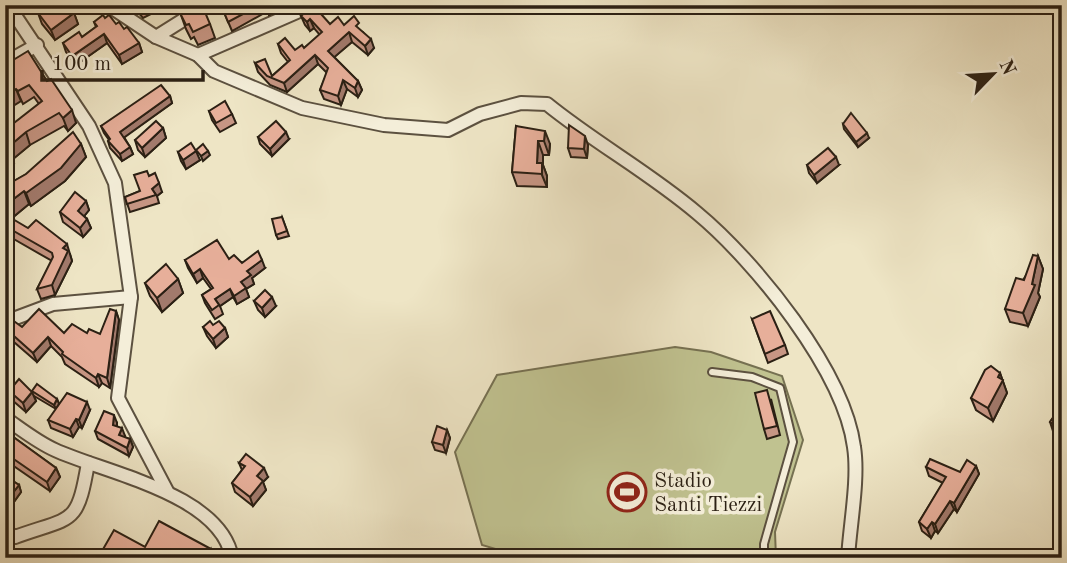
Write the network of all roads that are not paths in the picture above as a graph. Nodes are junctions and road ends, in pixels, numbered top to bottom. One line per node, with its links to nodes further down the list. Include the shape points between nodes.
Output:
1 (8, 5): 6 (street)
2 (108, 5): 5 (street)
3 (207, 5): 5 (street)
4 (297, 12): 7 (street)
5 (156, 37): 7 (street)
6 (37, 45): 8 (street); 9 (street, via 115,183)
7 (198, 55): 20 (street, via 214,71 302,108 384,125 448,130 480,114 521,103 547,104 698,213 805,333 847,412 855,449)
8 (5, 63)
9 (131, 297): 10 (street, via 53,304); 14 (street, via 118,398)
10 (5, 322)
11 (712, 372): 19 (lane, via 752,377 780,388 793,442)
12 (5, 418): 13 (street, via 52,449)
13 (88, 463): 14 (street); 15 (street, via 75,515 15,537)
14 (167, 491): 17 (street, via 215,525 230,542)
15 (5, 531)
16 (687, 557): 18 (lane, via 717,554)
17 (232, 558)
18 (733, 558)
19 (764, 558)
20 (848, 558)

